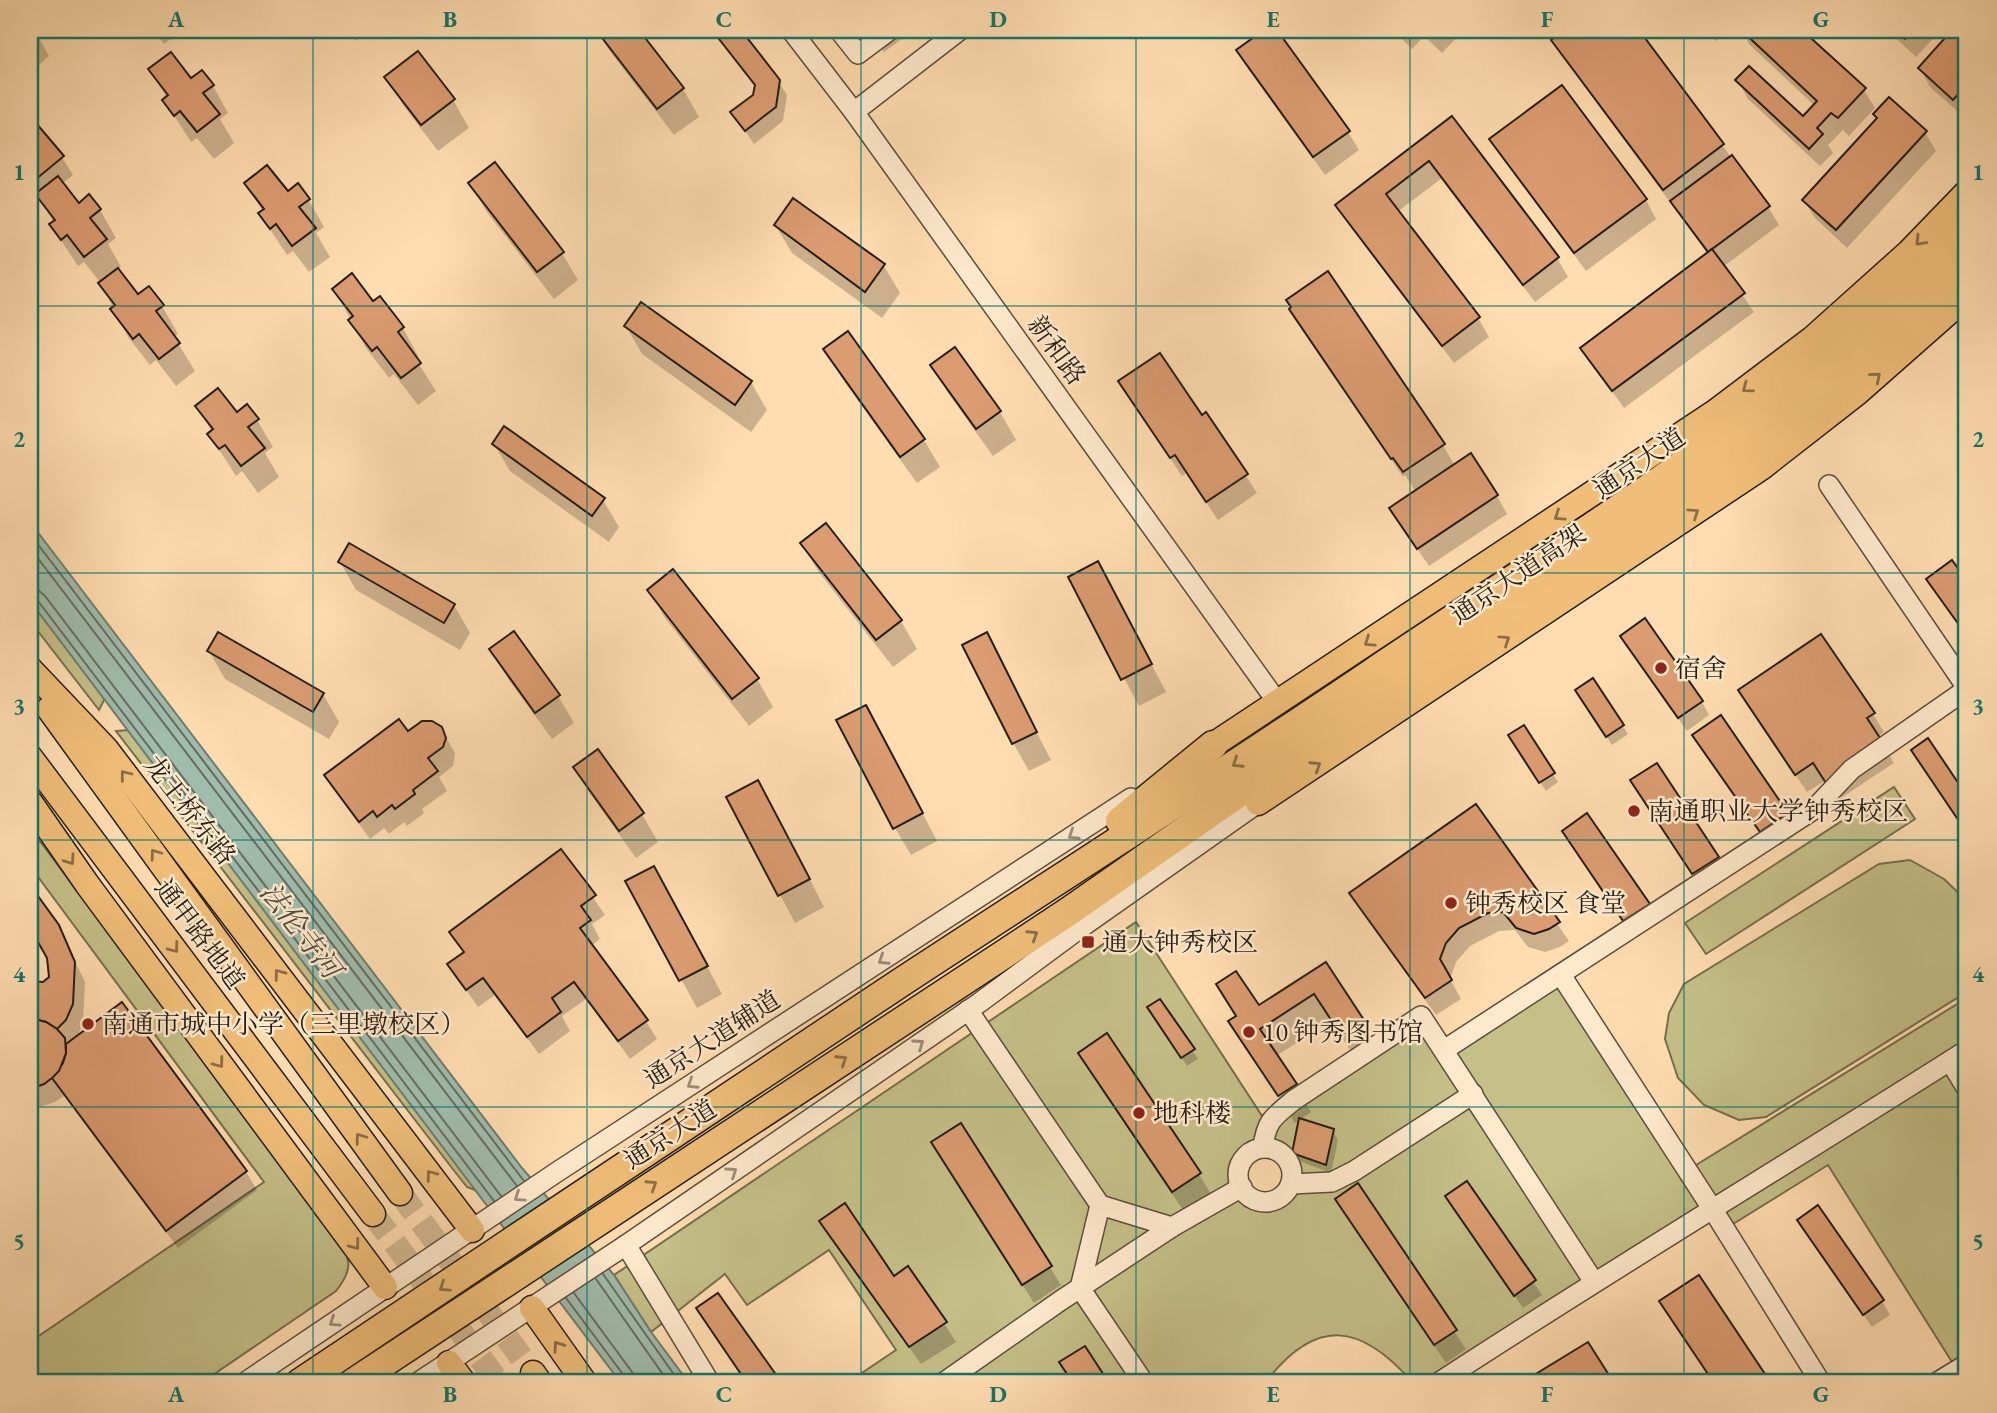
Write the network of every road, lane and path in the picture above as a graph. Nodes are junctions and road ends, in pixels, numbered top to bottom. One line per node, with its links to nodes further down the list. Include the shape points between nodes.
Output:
1 (791, 30): 5 (street, 新和路)
2 (839, 30): 3 (street, via 858,54)
3 (890, 30)
4 (960, 30): 5 (street)
5 (854, 112): 15 (street, 新和路)
6 (1967, 192): 15 (main road, 通京大道, one-way to 15, via 1909,252 1813,338 1715,412)
7 (1967, 227): 11 (highway, 通京大道高架, via 1828,357)
8 (1967, 259): 11 (highway, 通京大道高架, via 1854,364 1747,451)
9 (1967, 296): 19 (main road, one-way to 9, via 1761,468 1857,393)
10 (1829, 485): 14 (street)
11 (1443, 640): 20 (highway, 通京大道高架, one-way to 20, via 1295,725); 21 (highway, 通京大道高架, via 1309,744)
12 (30, 669): 36 (main road, 龙王桥东路, one-way to 12, via 106,749)
13 (30, 682): 32 (main road, 通甲路地道, one-way to 13)
14 (1967, 689): 22 (street, via 1852,769 1813,810)
15 (1278, 703): 16 (main road, 通京大道)
16 (1213, 745): 20 (highway); 36 (street, 通京大道辅道, one-way to 36)
17 (30, 757): 35 (main road, 通甲路地道, one-way to 35)
18 (30, 802): 40 (main road, one-way to 40)
19 (1258, 803): 21 (highway); 23 (street)
20 (1044, 889): 46 (highway, 通京大道, one-way to 46)
21 (1068, 912): 47 (highway, 通京大道, one-way to 21)
22 (1561, 975): 24 (street); 34 (street)
23 (968, 1010): 33 (street); 38 (street, one-way to 23)
24 (1444, 1050): 28 (street); 29 (street, via 1421,1016 1275,1115 1265,1130)
25 (1967, 1051): 26 (street)
26 (1950, 1061): 27 (street); 34 (street)
27 (1967, 1089)
28 (1473, 1094): 30 (street, via 1332,1182); 39 (street)
29 (1263, 1148): 30 (street, via 1286,1158); 31 (street, via 1242,1162)
30 (1291, 1184): 31 (street, via 1272,1201 1255,1199)
31 (1242, 1188): 37 (street)
32 (400, 1193)
33 (1100, 1205): 37 (street); 41 (street)
34 (1713, 1210): 39 (street); 55 (street)
35 (373, 1214)
36 (477, 1226): 40 (street, 通京大道辅道)
37 (1172, 1227): 41 (street)
38 (621, 1249): 42 (street); 51 (street)
39 (1594, 1282): 54 (street)
40 (385, 1287): 45 (street, 通京大道辅道, one-way to 45)
41 (1080, 1288): 52 (street); 53 (street)
42 (537, 1304): 43 (street); 50 (main road, one-way to 42)
43 (449, 1363): 48 (street); 49 (main road)
44 (1967, 1364): 56 (street)
45 (244, 1383)
46 (300, 1383)
47 (353, 1383)
48 (417, 1383)
49 (464, 1383)
50 (585, 1383)
51 (710, 1383)
52 (943, 1383)
53 (1144, 1383)
54 (1438, 1383)
55 (1821, 1383)
56 (1936, 1383)

